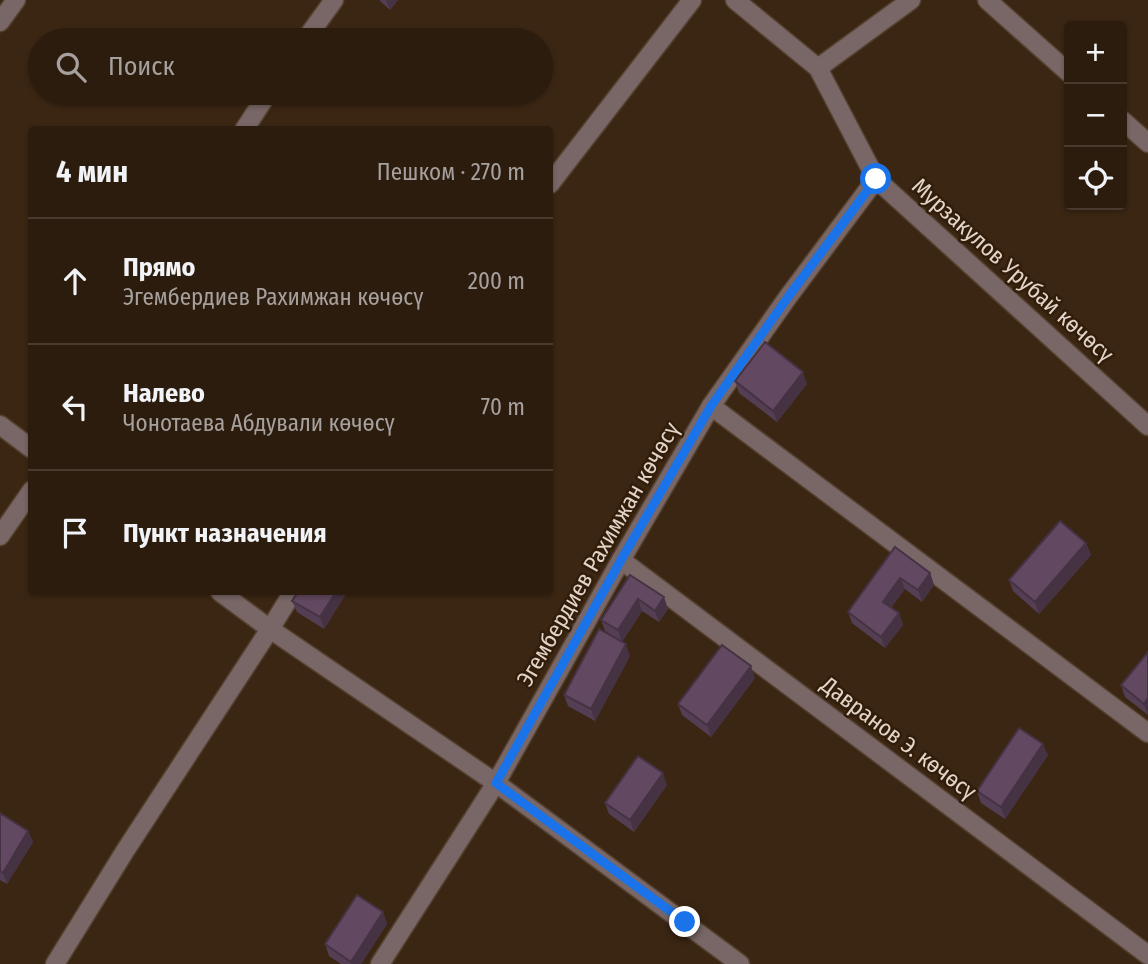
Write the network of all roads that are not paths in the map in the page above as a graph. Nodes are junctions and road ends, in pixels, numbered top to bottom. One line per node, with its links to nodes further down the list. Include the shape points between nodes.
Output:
1 (16, 0): 7 (street)
2 (334, 0): 8 (street)
3 (692, 0): 16 (street)
4 (735, 0): 9 (street)
5 (911, 0): 9 (street)
6 (987, 0): 10 (street)
7 (0, 22)
8 (314, 28)
9 (818, 68): 15 (street, Мурзакулов Урубай көчөсү)
10 (1064, 69)
11 (260, 105): 13 (street)
12 (1127, 124): 14 (street)
13 (247, 126)
14 (1148, 143)
15 (876, 179): 17 (street, Эгембердиев Рахимжан көчөсү); 19 (street, Мурзакулов Урубай көчөсү)
16 (553, 180)
17 (711, 406): 23 (street, Эгембердиев Рахимжан көчөсү); 27 (street)
18 (0, 425): 20 (street)
19 (1148, 426)
20 (28, 446)
21 (28, 496): 22 (street)
22 (0, 536)
23 (621, 560): 28 (street, Эгембердиев Рахимжан көчөсү); 29 (street, Давранов Э. көчөсү)
24 (224, 595): 26 (street)
25 (291, 595): 26 (street)
26 (270, 629): 28 (street); 30 (street)
27 (1148, 733)
28 (496, 783): 31 (street, Эгембердиев Рахимжан көчөсү); 32 (street)
29 (1148, 955): 33 (street)
30 (55, 964)
31 (380, 964)
32 (740, 964)
33 (1141, 964)

